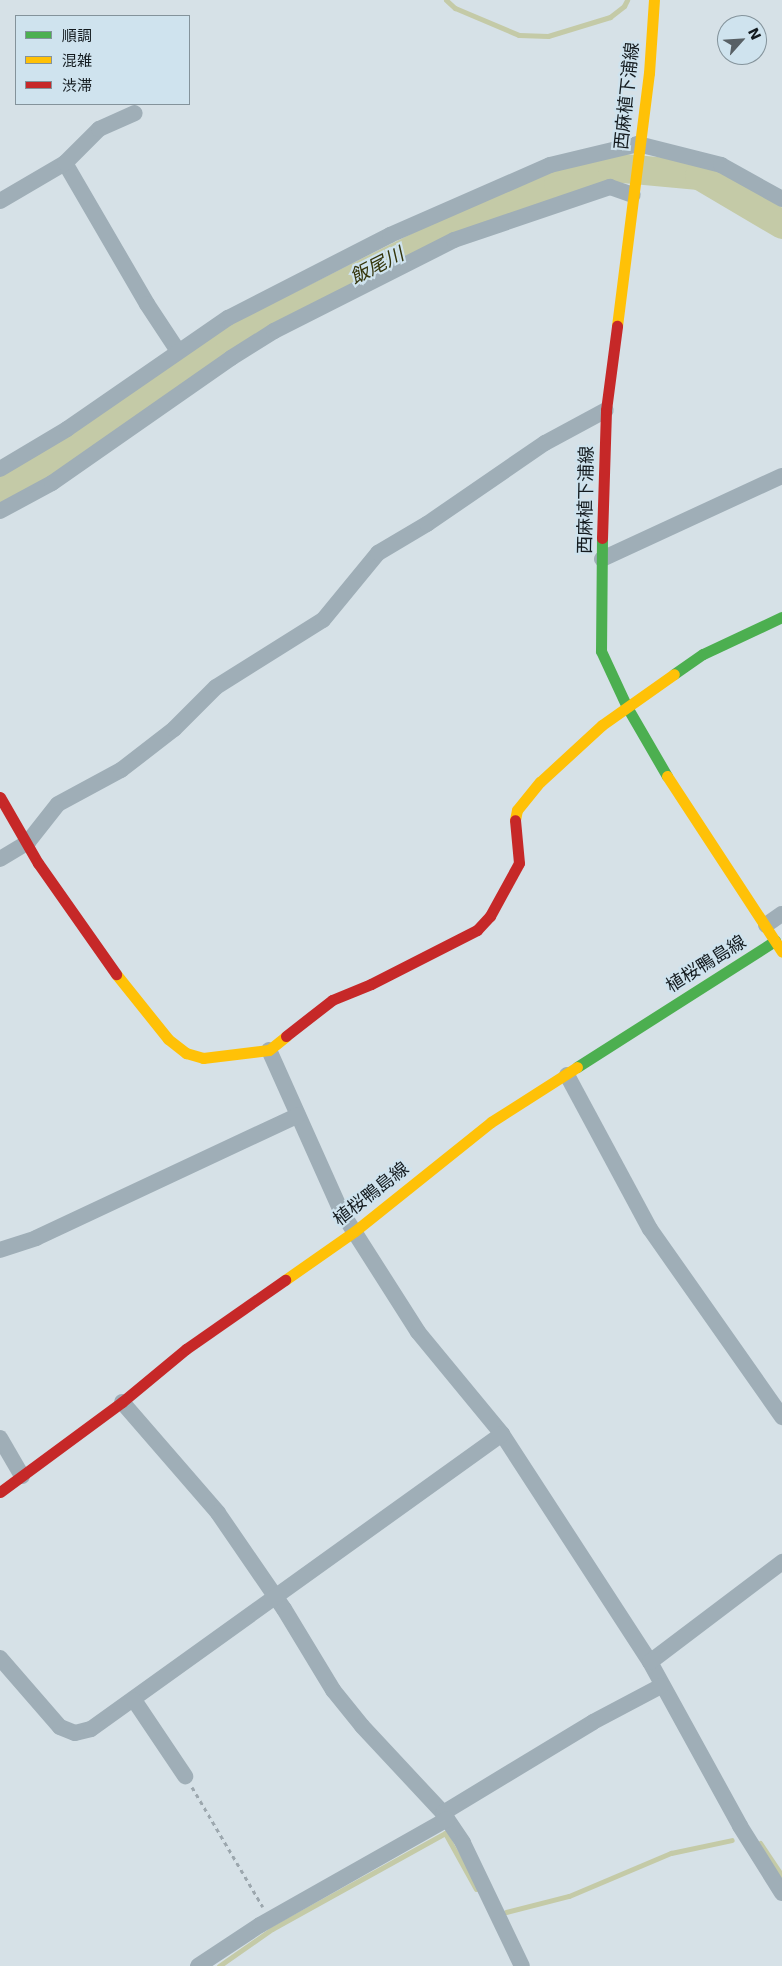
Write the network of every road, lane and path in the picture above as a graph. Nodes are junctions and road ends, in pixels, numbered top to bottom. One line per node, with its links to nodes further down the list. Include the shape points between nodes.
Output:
1 (654, 0): 3 (main road, 西麻植下浦線, via 649,73)
2 (134, 113): 4 (street, via 99,129)
3 (638, 149): 5 (main road, 西麻植下浦線); 6 (street, via 722,164); 8 (street, via 550,165 471,197 228,318)
4 (66, 163): 7 (street); 8 (street, via 147,304)
5 (633, 191): 9 (main road, 西麻植下浦線); 12 (street, via 610,187 454,240 267,336 52,483)
6 (782, 200)
7 (0, 201)
8 (178, 351): 10 (street, via 67,429)
9 (606, 410): 13 (main road, 西麻植下浦線); 17 (street, via 545,442 427,524 378,553 322,620 216,686 174,729 121,770 58,804)
10 (0, 469)
11 (782, 476): 13 (street)
12 (0, 511)
13 (602, 559): 15 (main road, 西麻植下浦線, via 601,651)
14 (782, 617): 15 (main road, via 703,654)
15 (627, 707): 20 (main road, 西麻植下浦線, via 674,788); 23 (main road, via 568,756 517,810 513,827 519,863 490,916 477,930 371,984 332,1000)
16 (0, 797): 17 (main road)
17 (28, 842): 18 (street); 23 (main road, via 38,863 77,915 104,959 168,1039 186,1053 204,1058)
18 (0, 859)
19 (782, 914): 20 (street)
20 (766, 925): 21 (main road, 西麻植下浦線)
21 (775, 941): 22 (main road, 西麻植下浦線); 24 (main road, 植桜鴨島線)
22 (782, 952)
23 (270, 1050): 25 (street)
24 (567, 1074): 26 (main road, 植桜鴨島線, via 491,1122); 29 (street, via 650,1229)
25 (298, 1115): 26 (street, via 332,1194); 27 (street, via 36,1238)
26 (355, 1231): 28 (main road, 植桜鴨島線, via 186,1349); 30 (street, via 418,1332)
27 (0, 1250)
28 (122, 1402): 32 (main road, 植桜鴨島線); 35 (street, via 218,1513)
29 (782, 1417)
30 (502, 1434): 35 (street); 37 (street)
31 (0, 1438): 32 (street)
32 (22, 1476): 33 (main road, 植桜鴨島線)
33 (0, 1492)
34 (782, 1562): 37 (street)
35 (275, 1596): 39 (street); 41 (street, via 333,1690)
36 (0, 1658): 39 (street, via 60,1727 74,1733 91,1729)
37 (650, 1662): 38 (street)
38 (661, 1686): 41 (street, via 593,1722); 42 (street)
39 (134, 1700): 40 (street)
40 (186, 1776): 43 (path)
41 (445, 1816): 43 (street); 45 (street, via 468,1851)
42 (782, 1893)
43 (270, 1920): 44 (street)
44 (198, 1966)
45 (522, 1966)

